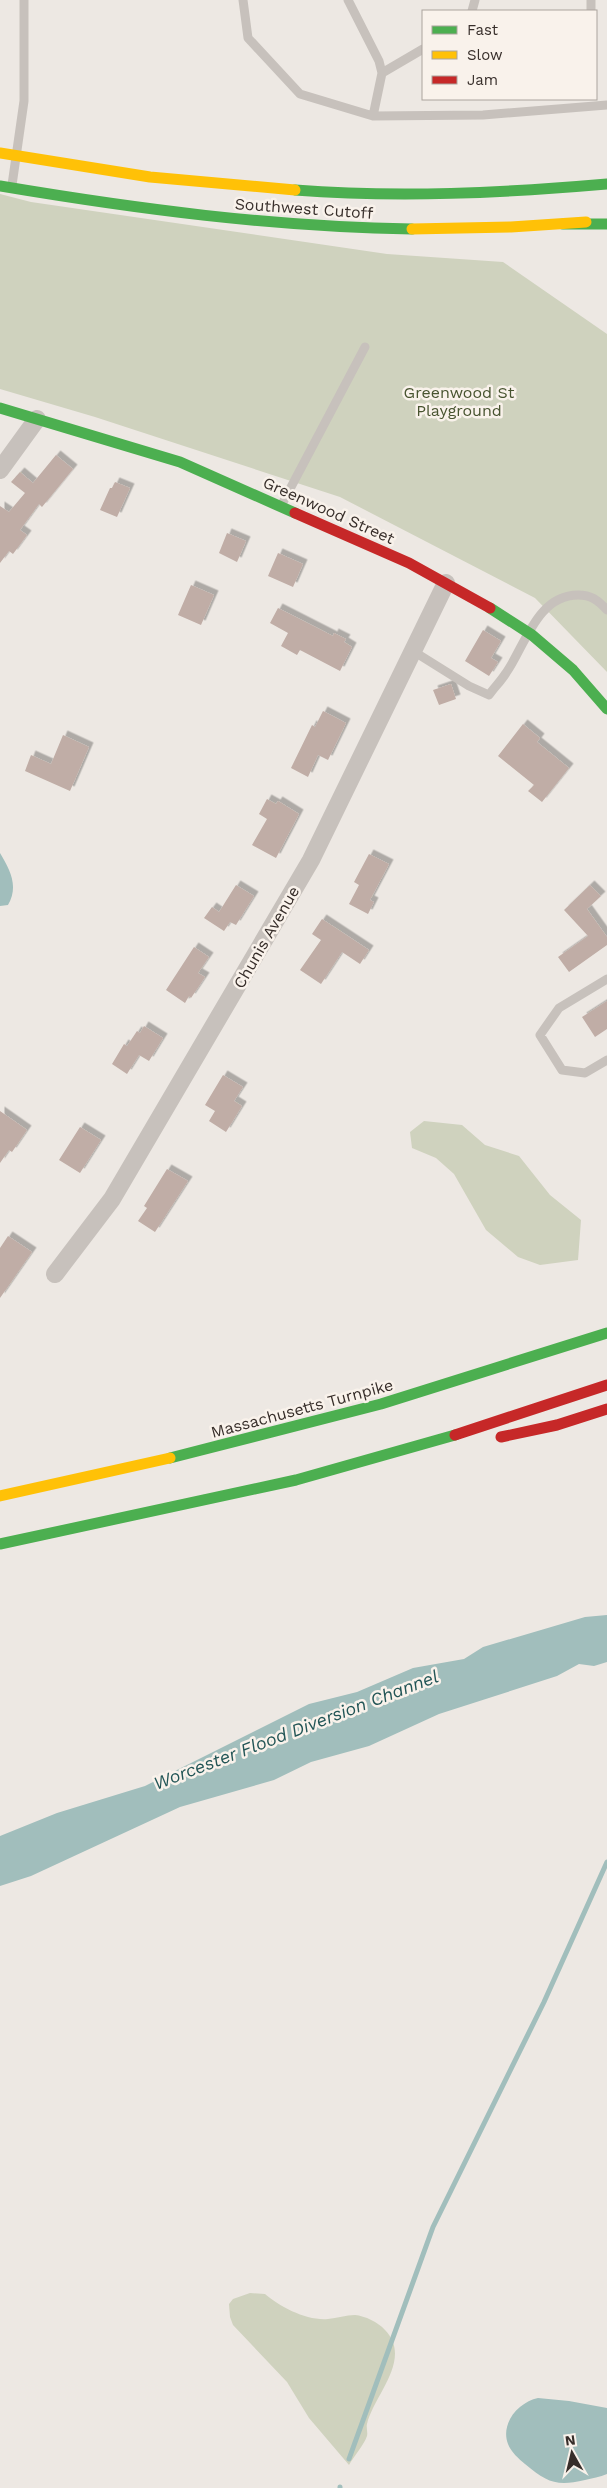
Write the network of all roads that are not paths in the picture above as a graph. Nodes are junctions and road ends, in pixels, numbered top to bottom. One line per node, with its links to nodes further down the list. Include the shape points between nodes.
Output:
1 (24, 0): 10 (lane, via 24,101)
2 (242, 0): 8 (lane, via 248,38 300,94)
3 (348, 0): 5 (lane)
4 (422, 50): 5 (lane)
5 (382, 73): 8 (lane)
6 (591, 102): 7 (lane); 8 (lane, via 483,115)
7 (607, 105)
8 (373, 116)
9 (0, 153): 10 (main road, Southwest Cutoff)
10 (17, 156): 11 (main road, Southwest Cutoff, via 162,178 327,192 462,194); 12 (lane)
11 (607, 184)
12 (6, 187): 14 (main road, Southwest Cutoff, via 163,212 340,228 459,230)
13 (607, 220): 14 (main road, Southwest Cutoff)
14 (564, 224): 15 (main road)
15 (607, 224)
16 (366, 347): 20 (lane)
17 (0, 408): 18 (main road, Greenwood Street)
18 (37, 419): 19 (street); 20 (main road, Greenwood Street, via 180,462)
19 (0, 470)
20 (281, 506): 21 (main road, Greenwood Street, via 379,548)
21 (446, 582): 23 (main road, Greenwood Street); 24 (street, Chunis Avenue)
22 (607, 610): 23 (lane, via 588,595 566,595 548,606)
23 (529, 632): 24 (lane, via 506,674 489,695); 25 (main road, Greenwood Street, via 572,670)
24 (413, 651): 28 (street, Chunis Avenue, via 311,860 112,1199)
25 (607, 709)
26 (607, 979): 27 (lane, via 560,1008 540,1035 562,1070 585,1073)
27 (607, 1060)
28 (55, 1274)
29 (607, 1333): 35 (main road, Massachusetts Turnpike, via 421,1393 298,1428)
30 (607, 1385): 34 (main road)
31 (607, 1409): 32 (main road)
32 (494, 1439)
33 (457, 1447): 34 (main road)
34 (342, 1468): 36 (main road, via 219,1498)
35 (0, 1496)
36 (0, 1544)

